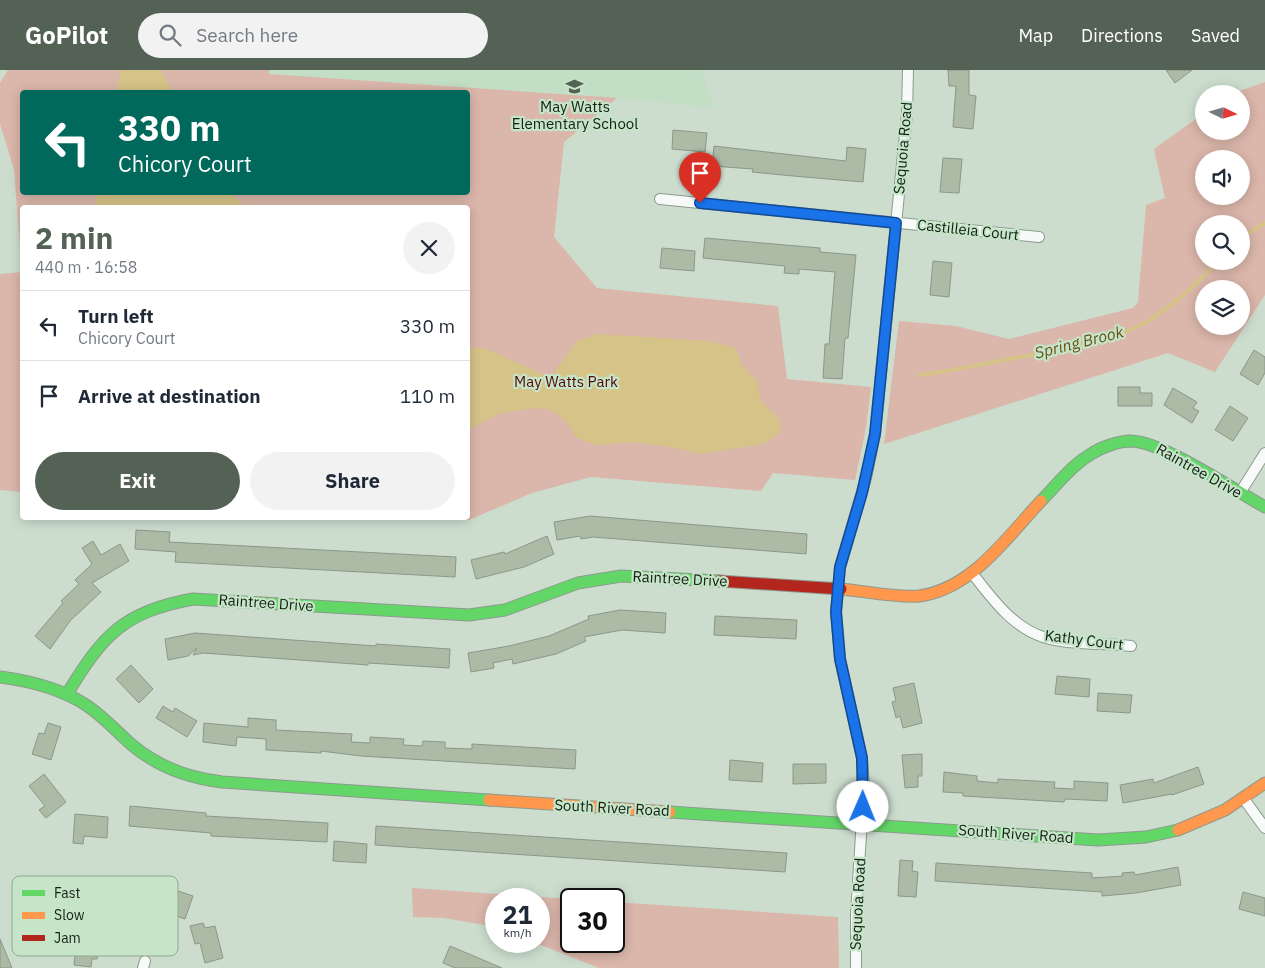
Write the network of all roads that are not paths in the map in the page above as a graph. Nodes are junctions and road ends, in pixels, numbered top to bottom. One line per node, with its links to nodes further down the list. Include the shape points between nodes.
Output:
1 (908, 70): 3 (street, Sequoia Road)
2 (660, 199): 3 (street, Castilleia Court)
3 (896, 223): 4 (street, Castilleia Court); 9 (street, Sequoia Road, via 875,434 840,567)
4 (1039, 237)
5 (1265, 454): 6 (street)
6 (1240, 492): 7 (street, Raintree Drive); 8 (street, Raintree Drive, via 1159,447 1131,442 1112,444 1079,462)
7 (1265, 507)
8 (972, 573): 9 (street, Raintree Drive, via 944,590 917,596); 10 (street, Kathy Court, via 1007,614 1030,631 1054,639)
9 (838, 588): 12 (street, Raintree Drive, via 609,576 578,583 505,610 469,615 193,599 160,605 120,625 98,645); 15 (street, Sequoia Road, via 836,612 840,659 862,758)
10 (1131, 646)
11 (0, 677): 12 (street, South River Road, via 25,680)
12 (67, 694): 15 (street, South River Road, via 87,706 147,756 176,771 211,781)
13 (1265, 783): 14 (street, South River Road)
14 (1244, 799): 15 (street, South River Road, via 1201,823 1131,839 1098,840); 16 (street)
15 (862, 824): 17 (street, Sequoia Road)
16 (1265, 828)
17 (856, 968)

